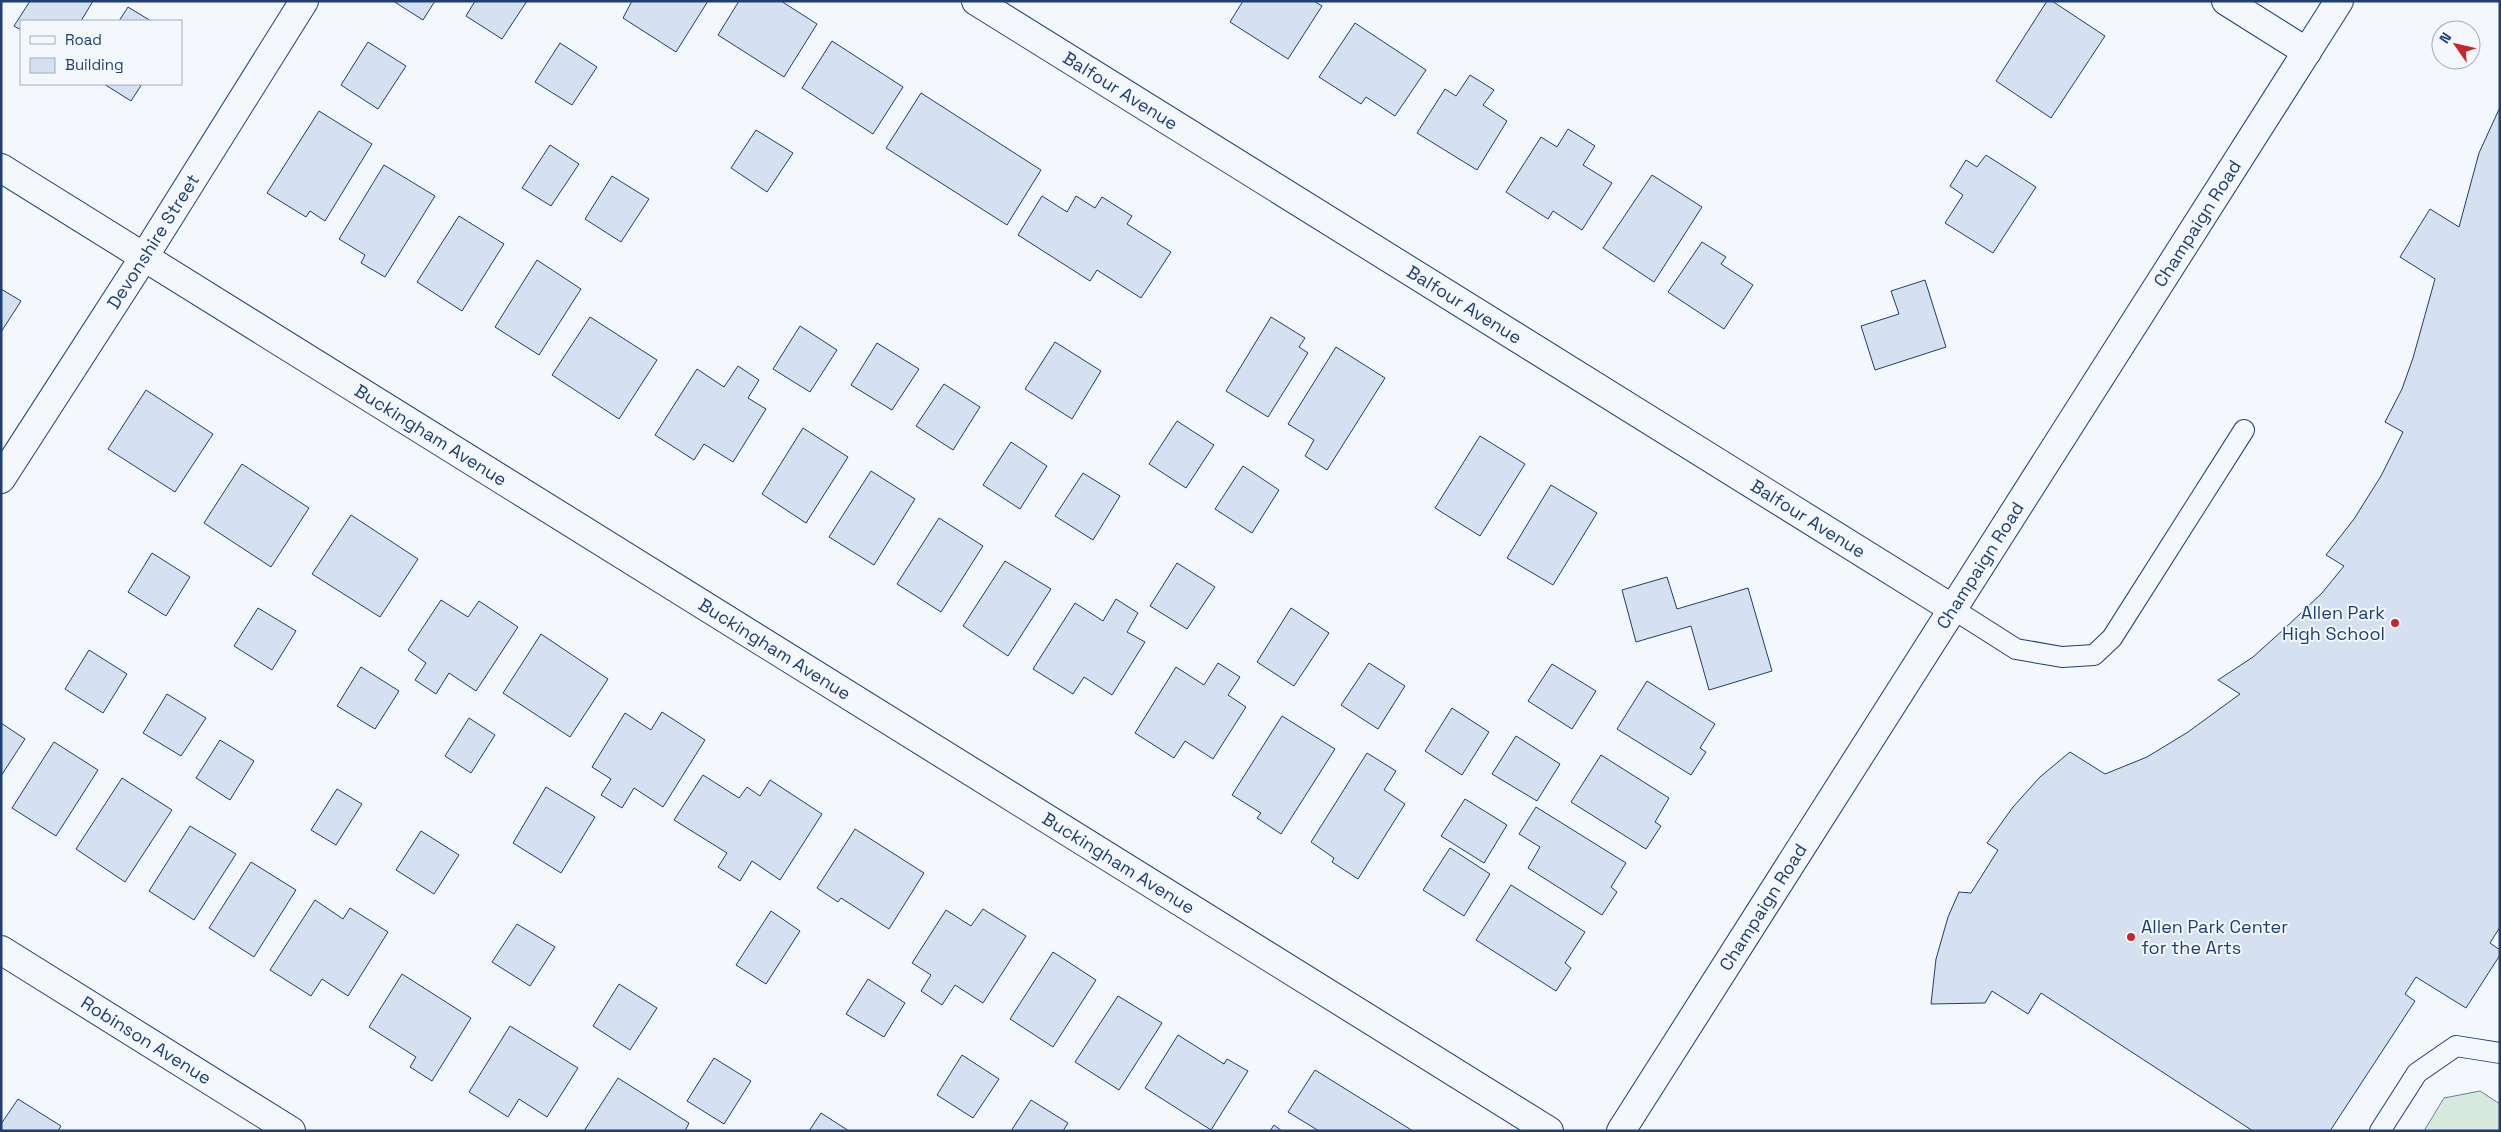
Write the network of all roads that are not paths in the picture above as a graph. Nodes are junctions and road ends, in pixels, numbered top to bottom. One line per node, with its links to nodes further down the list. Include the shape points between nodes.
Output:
1 (304, 1): 7 (street, Devonshire Street)
2 (976, 1): 10 (street, Balfour Avenue)
3 (2226, 1): 5 (street)
4 (2339, 1): 5 (street, Champaign Road)
5 (2307, 52): 10 (street, Champaign Road)
6 (1, 168): 7 (street, Buckingham Avenue)
7 (144, 257): 9 (street, Devonshire Street); 14 (street, Buckingham Avenue)
8 (2244, 430): 10 (lane, via 2112,638 2094,655 2062,657 2016,649)
9 (1, 479)
10 (1953, 609): 15 (street, Champaign Road)
11 (1, 950): 13 (street, Robinson Avenue)
12 (2500, 1053): 16 (lane, via 2456,1046 2417,1073)
13 (291, 1131)
14 (1549, 1131)
15 (1621, 1131)
16 (2380, 1131)

